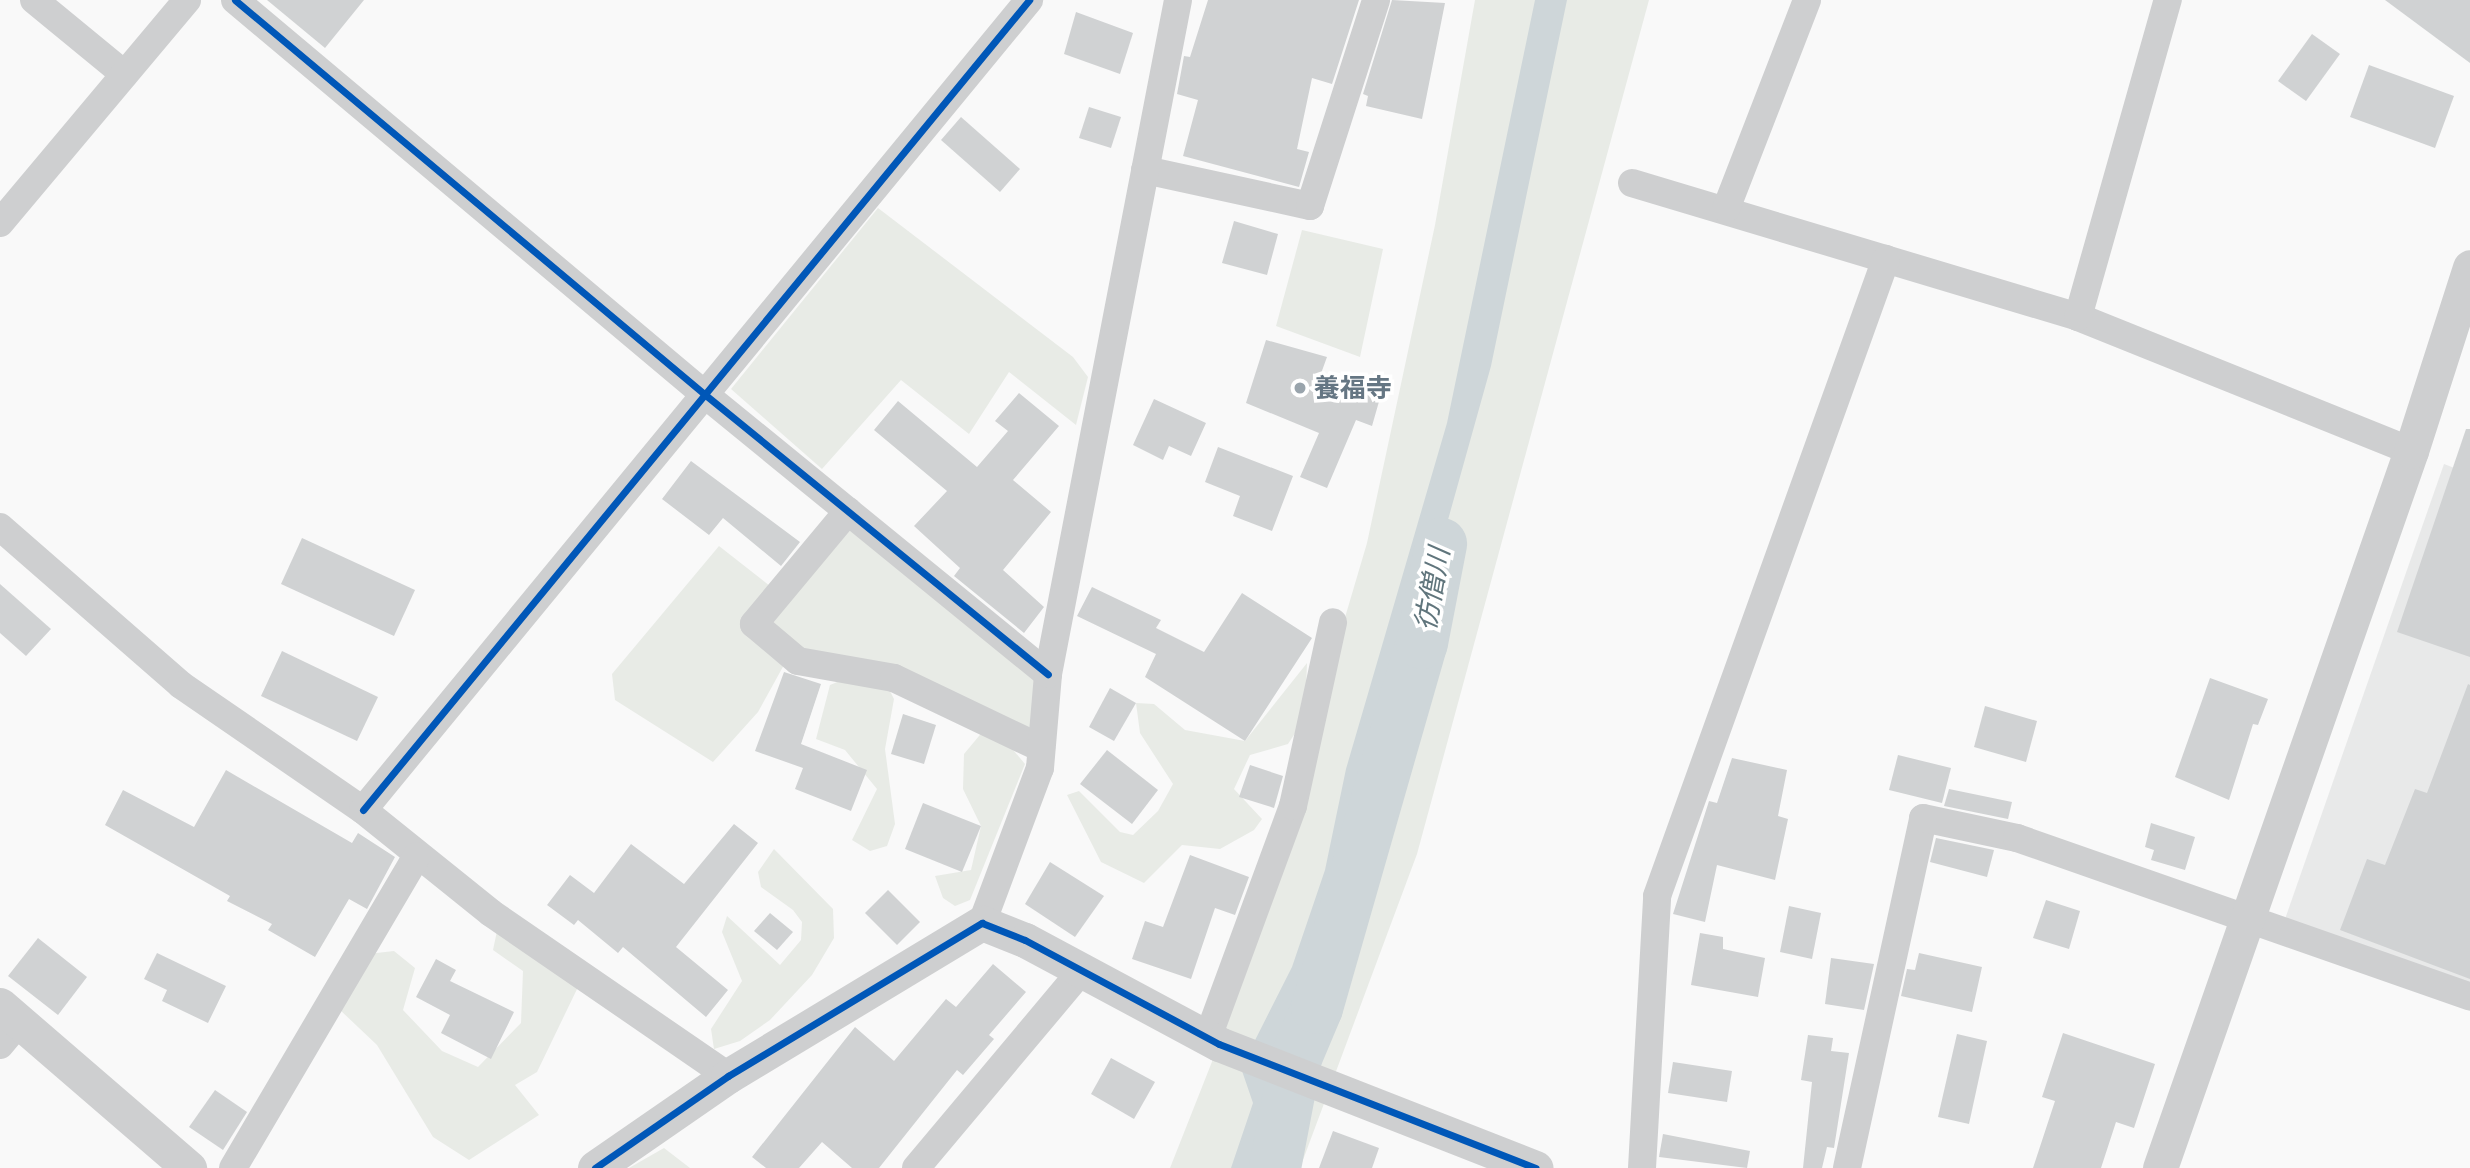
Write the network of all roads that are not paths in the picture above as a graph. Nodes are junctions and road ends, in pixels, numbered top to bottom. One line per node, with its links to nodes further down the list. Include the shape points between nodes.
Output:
1 (34, 0): 9 (street)
2 (187, 0): 9 (street)
3 (235, 0): 17 (street)
4 (1029, 0): 17 (street)
5 (1178, 0): 10 (street)
6 (1376, 0): 10 (street, via 1310,206)
7 (1807, 0): 12 (street)
8 (2168, 0): 16 (street)
9 (124, 74): 13 (street)
10 (1145, 170): 22 (street)
11 (1632, 183): 12 (street)
12 (1726, 209): 14 (street)
13 (0, 223)
14 (1886, 259): 16 (street); 38 (street, via 1657,896)
15 (2470, 267): 18 (street)
16 (2078, 317): 18 (street)
17 (703, 393): 19 (street); 24 (street)
18 (2411, 452): 26 (street)
19 (848, 511): 22 (street); 23 (street, via 754,624 798,661 894,678)
20 (0, 527): 24 (street, via 181,685)
21 (1333, 622): 31 (street, via 1293,806)
22 (1048, 674): 23 (street)
23 (1041, 748): 27 (street, via 1040,768)
24 (363, 810): 25 (street)
25 (417, 856): 32 (street); 34 (street)
26 (2249, 918): 29 (street); 39 (street, via 2017,838 1923,818); 40 (street)
27 (982, 923): 28 (street); 32 (street)
28 (1082, 970): 31 (street); 36 (street)
29 (2470, 997)
30 (7, 1023): 33 (street)
31 (1213, 1040): 37 (street)
32 (728, 1076): 35 (street)
33 (188, 1168)
34 (233, 1168)
35 (595, 1168)
36 (916, 1168)
37 (1536, 1168)
38 (1642, 1168)
39 (1847, 1168)
40 (2160, 1168)

